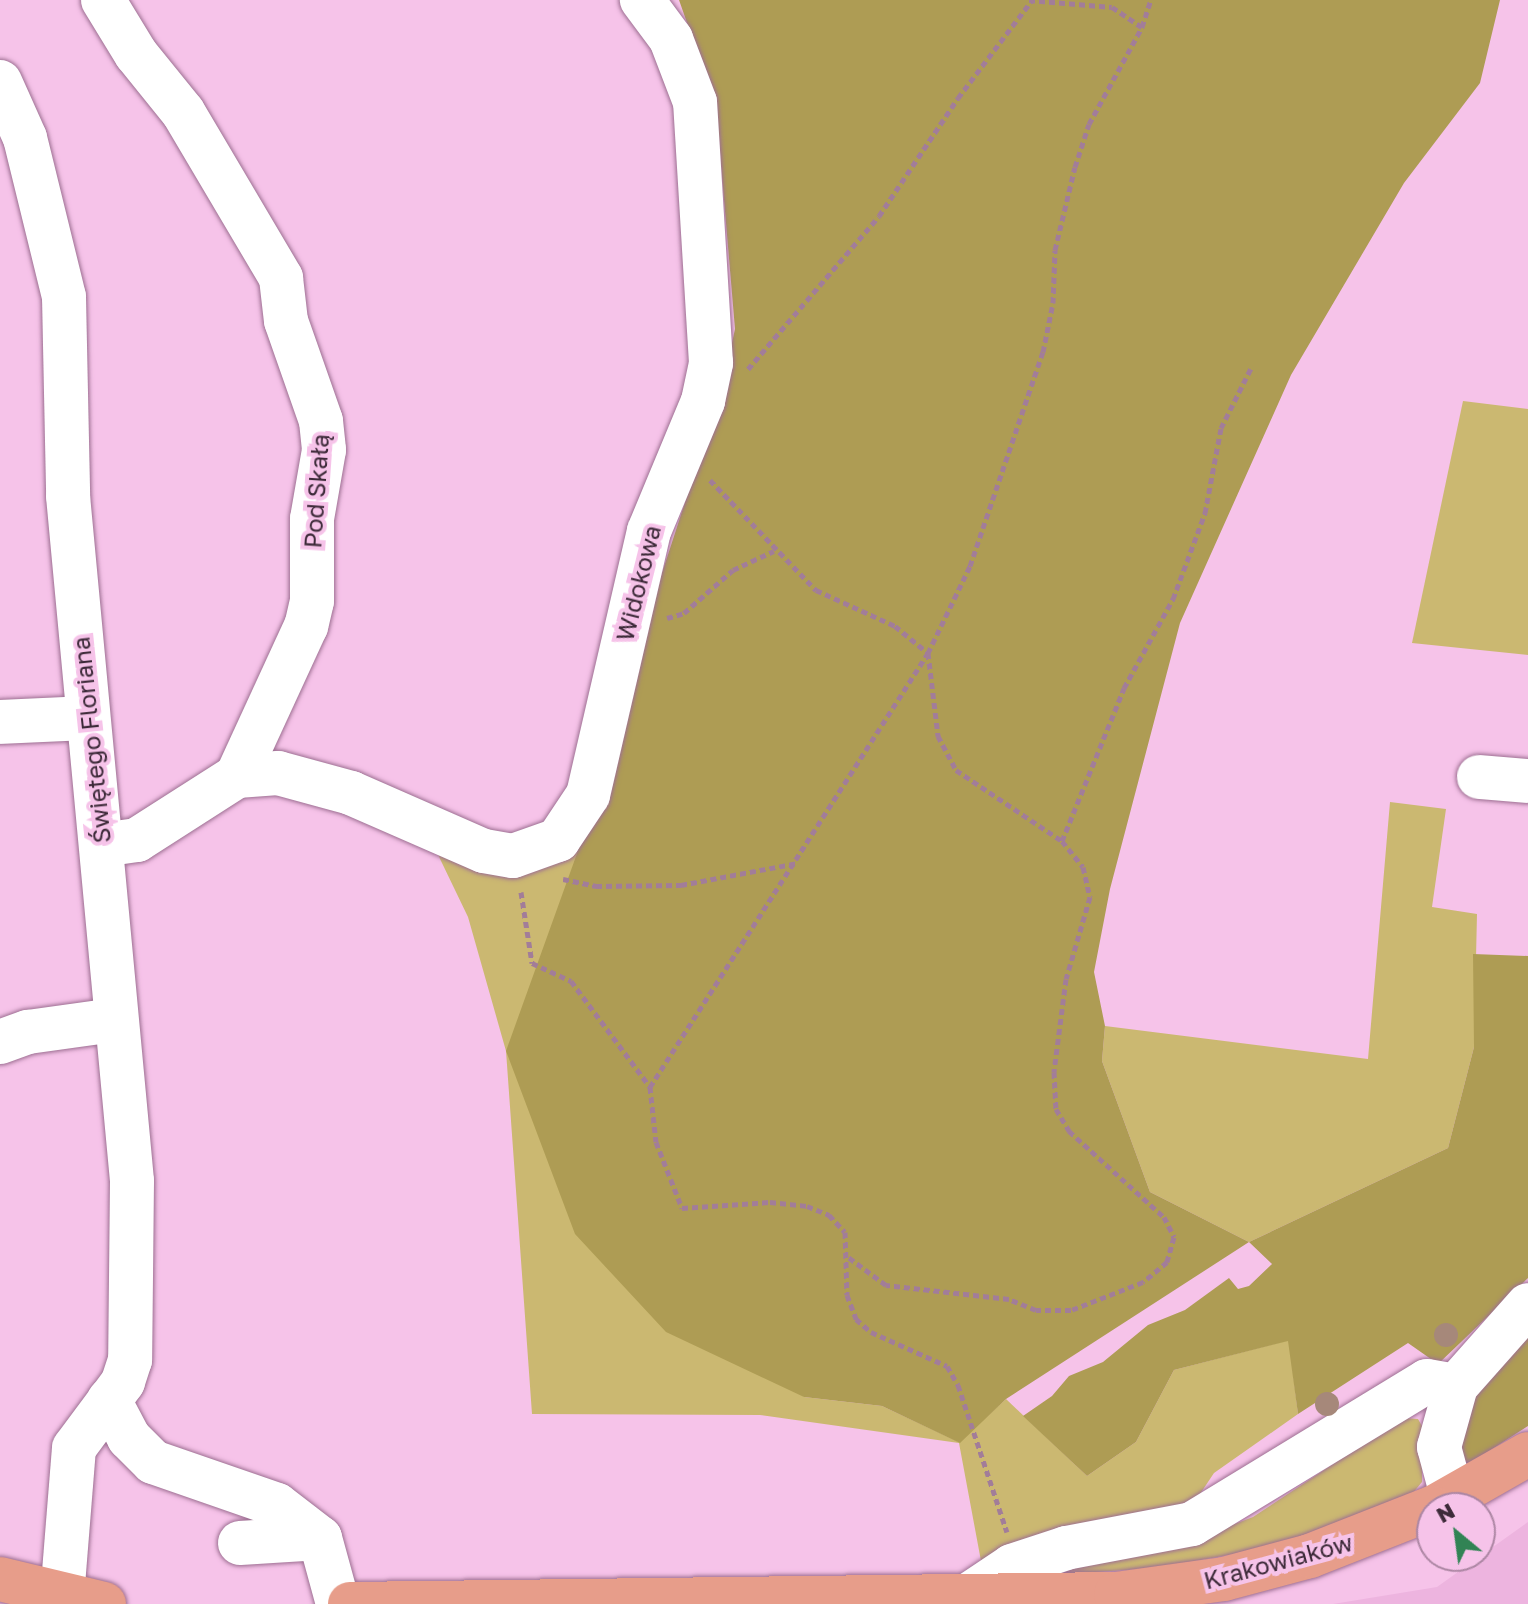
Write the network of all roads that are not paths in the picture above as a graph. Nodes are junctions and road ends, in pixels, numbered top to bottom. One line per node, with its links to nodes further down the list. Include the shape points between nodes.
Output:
1 (103, 0): 6 (street, Pod Skałą, via 136,54 183,112 281,278 286,321 321,421 324,450 312,519 309,613)
2 (642, 0): 6 (street, Widokowa, via 671,39 695,102 711,363 703,401 649,531 588,795 558,840 516,863 351,793 278,773)
3 (0, 82): 4 (street, Świętego Floriana, via 25,138 64,297 68,496)
4 (87, 718): 5 (street); 9 (street, Świętego Floriana)
5 (0, 722)
6 (237, 776): 9 (street, via 137,840)
7 (1479, 777): 8 (street)
8 (1528, 781)
9 (103, 845): 10 (street, Świętego Floriana)
10 (114, 1020): 11 (street, via 28,1032); 14 (street, Świętego Floriana, via 132,1181 130,1360 123,1382)
11 (0, 1042)
12 (1528, 1305): 13 (street)
13 (1456, 1386): 16 (street, via 1439,1447); 23 (street, via 1427,1381 1192,1524 1066,1548 1012,1566)
14 (109, 1400): 19 (street, via 129,1438 153,1462 277,1505); 22 (street, Świętego Floriana, via 74,1448)
15 (1528, 1454): 17 (main road, Krakowiaków)
16 (1439, 1492)
17 (1462, 1492)
18 (1416, 1515): 23 (main road, Krakowiaków, via 1368,1537 1224,1579 1116,1594)
19 (320, 1538): 20 (street); 25 (street)
20 (240, 1543)
21 (3, 1578): 22 (main road)
22 (62, 1596): 24 (main road)
23 (967, 1596): 26 (main road, Krakowiaków)
24 (104, 1604)
25 (338, 1604)
26 (350, 1604)

